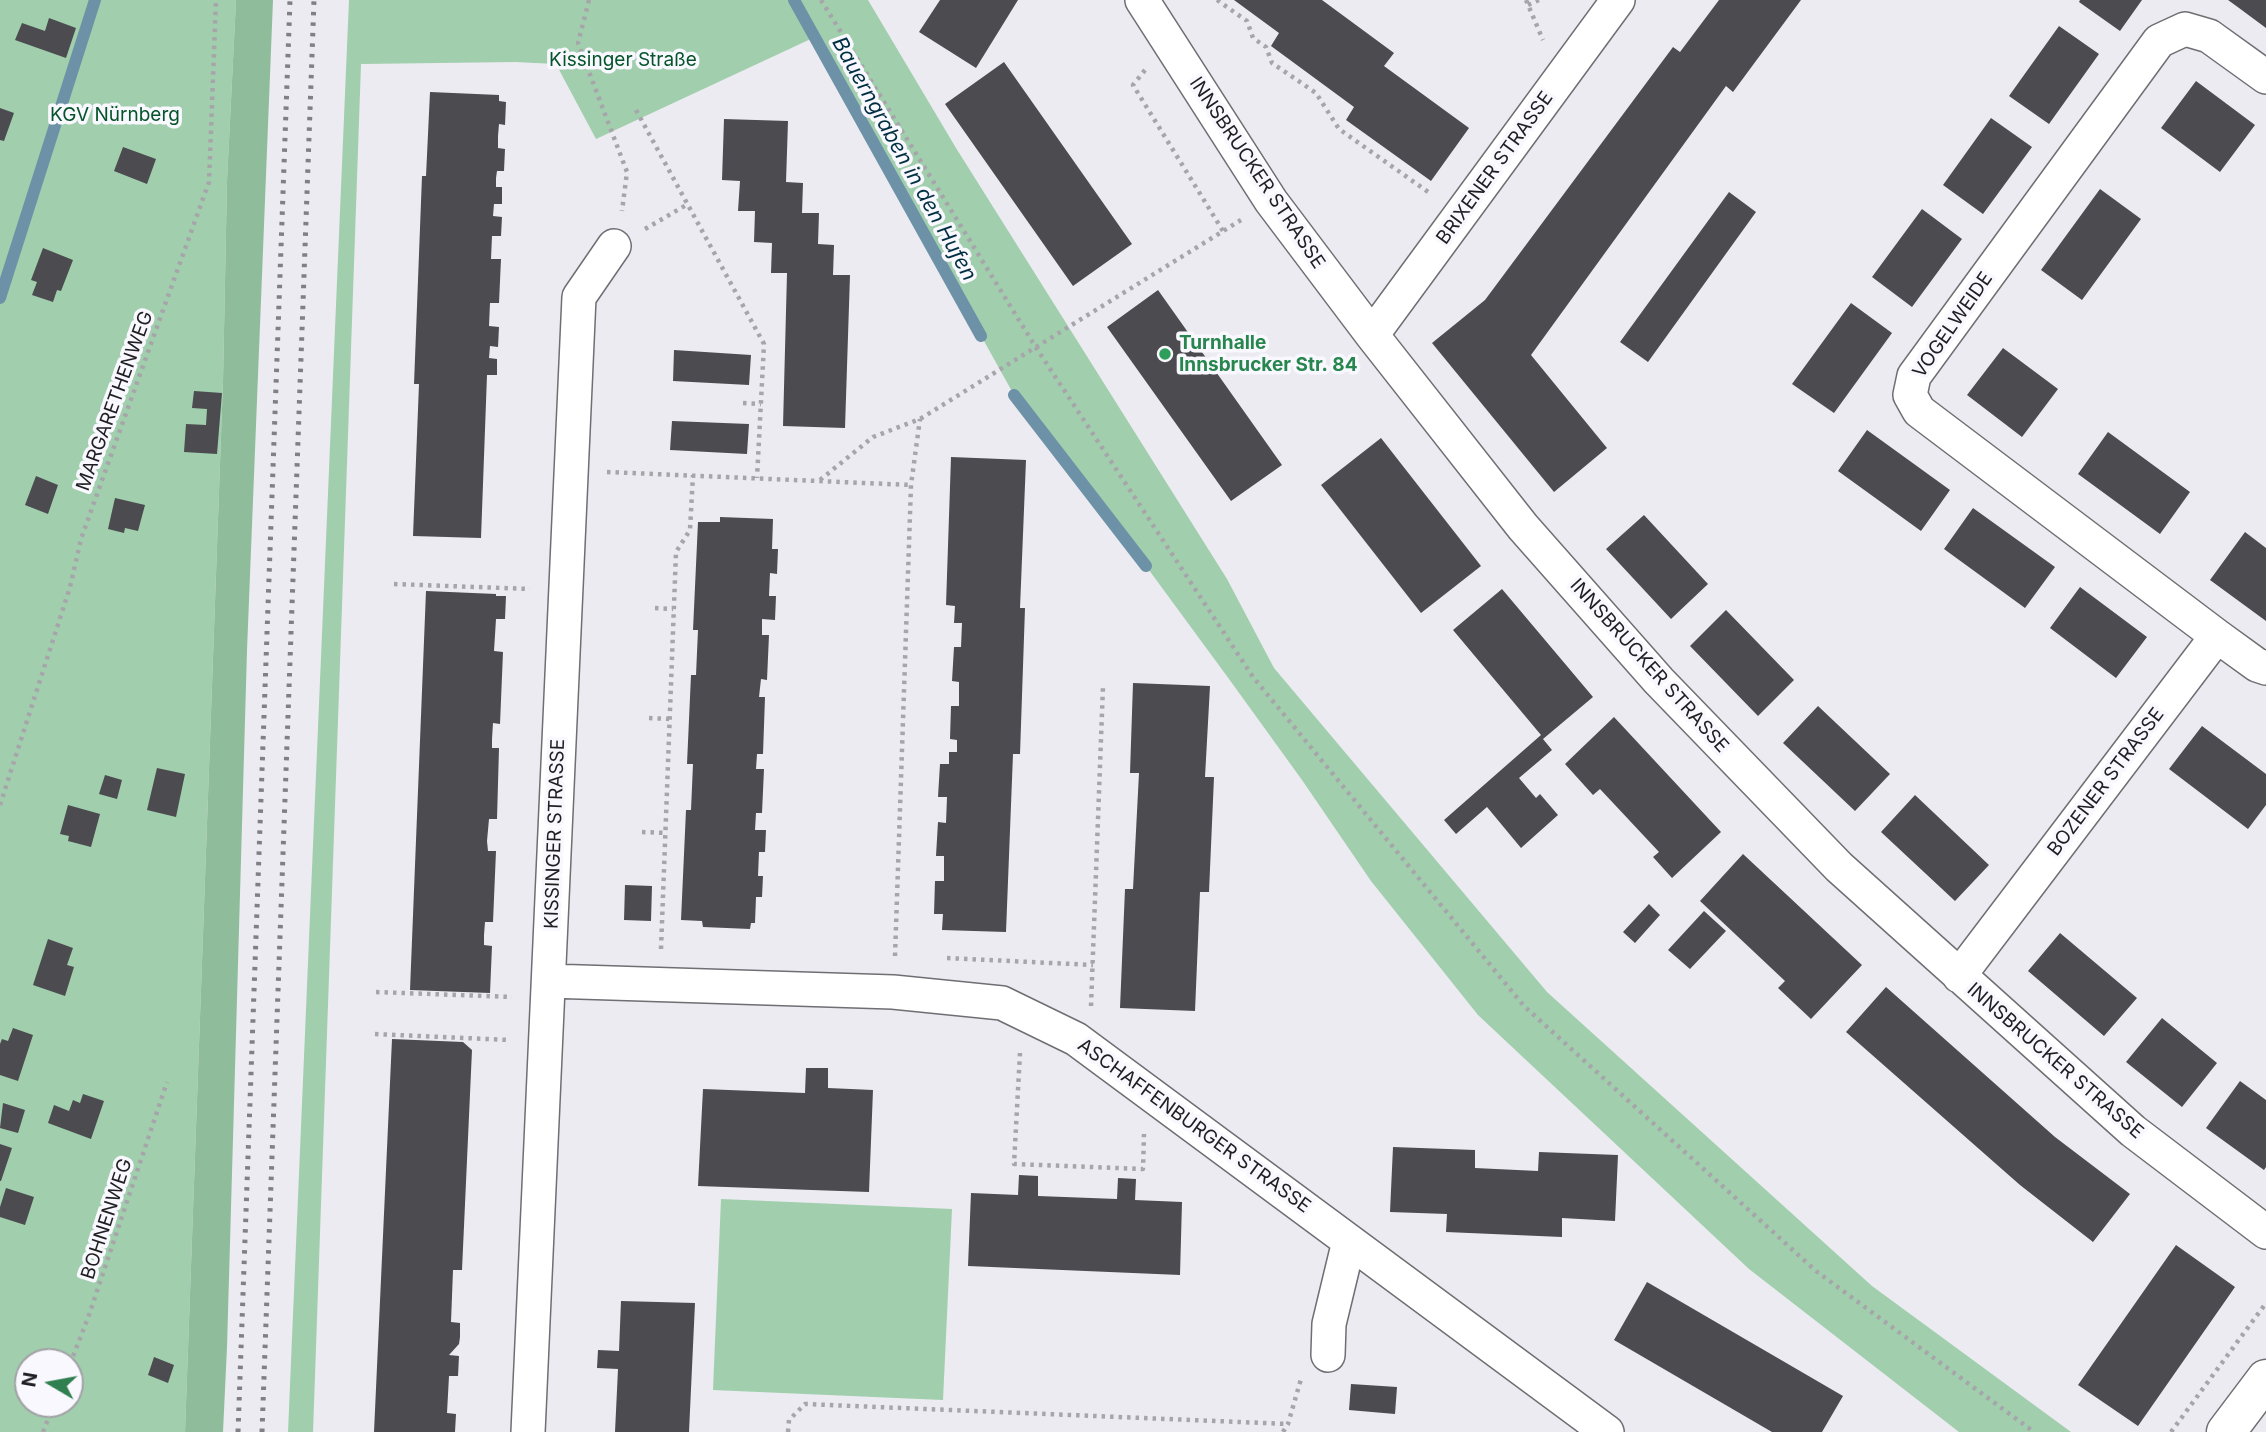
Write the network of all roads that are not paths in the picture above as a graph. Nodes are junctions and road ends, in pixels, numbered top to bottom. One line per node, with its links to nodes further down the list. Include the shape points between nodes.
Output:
1 (1142, 0): 5 (street, INNSBRUCKER STRASSE, via 1271,201)
2 (1618, 0): 5 (street, BRIXENER STRASSE)
3 (2266, 78): 6 (street, VOGELWEIDE, via 2209,36 2185,29 2159,41 1914,376 1910,395 1919,411)
4 (614, 246): 9 (street, KISSINGER STRASSE, via 579,297)
5 (1372, 335): 8 (street, INNSBRUCKER STRASSE, via 1523,527 1659,681 1839,867)
6 (2217, 636): 7 (street); 8 (street, BOZENER STRASSE)
7 (2266, 668)
8 (1959, 976): 10 (street, INNSBRUCKER STRASSE, via 2133,1131)
9 (549, 981): 11 (street, ASCHAFFENBURGER STRASSE, via 893,992 1002,1003 1076,1039); 14 (street, KISSINGER STRASSE)
10 (2266, 1231)
11 (1349, 1241): 12 (street, via 1329,1324); 15 (street, ASCHAFFENBURGER STRASSE)
12 (1328, 1355)
13 (2266, 1379): 16 (street)
14 (528, 1432)
15 (1607, 1432)
16 (2226, 1432)

